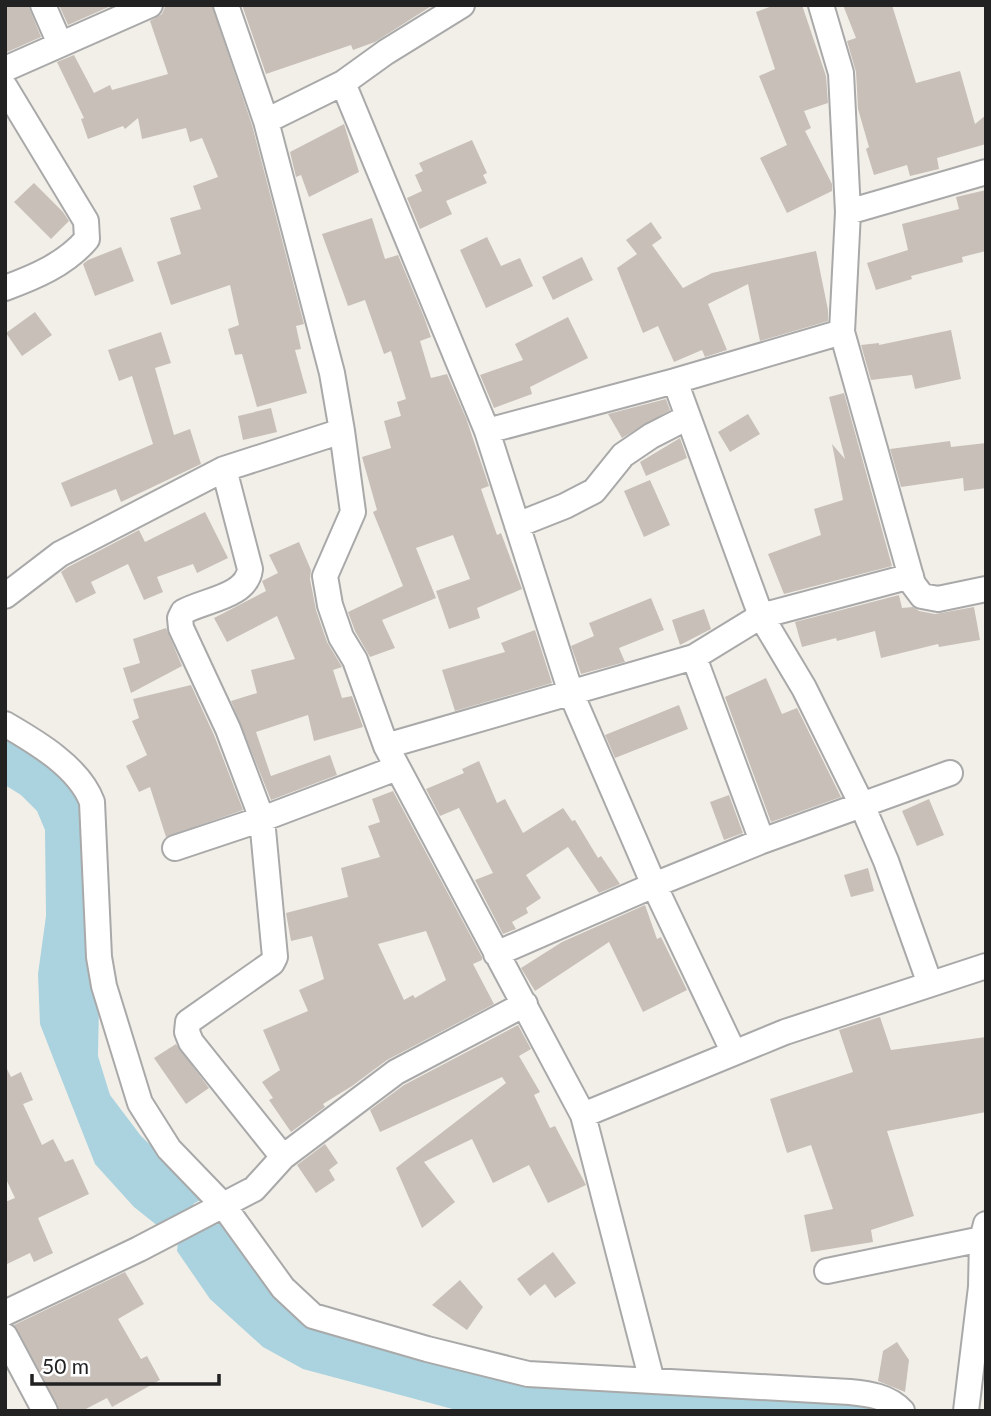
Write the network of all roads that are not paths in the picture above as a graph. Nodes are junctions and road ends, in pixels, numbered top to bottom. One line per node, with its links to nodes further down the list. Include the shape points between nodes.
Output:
1 (43, 5): 6 (street)
2 (150, 5): 6 (street)
3 (226, 5): 10 (street)
4 (821, 5): 12 (street, via 841,73)
5 (447, 10): 8 (street)
6 (60, 44): 7 (street)
7 (5, 69)
8 (343, 83): 10 (street); 18 (street)
9 (5, 87): 13 (street, via 86,221 87,239 38,276)
10 (266, 121): 17 (street, via 332,373)
11 (986, 172): 12 (street)
12 (848, 212): 14 (street)
13 (5, 288)
14 (842, 332): 15 (street); 21 (street)
15 (675, 381): 16 (street); 18 (street)
16 (688, 417): 20 (street, via 624,455 594,491); 24 (street)
17 (342, 431): 19 (street); 28 (street, via 353,512 325,576 341,637 355,660)
18 (487, 431): 20 (street)
19 (224, 469): 23 (street, via 60,554); 31 (street, via 249,576 233,592 183,612 181,628 228,729)
20 (517, 525): 26 (street)
21 (911, 576): 22 (street, via 922,596 938,598); 24 (street)
22 (986, 589)
23 (5, 596)
24 (761, 616): 25 (street); 30 (street, via 804,688)
25 (694, 657): 26 (street); 32 (street)
26 (570, 693): 28 (street); 34 (street)
27 (5, 724): 42 (street, via 60,762 87,789 92,802 99,957 140,1103)
28 (392, 757): 31 (street); 35 (street)
29 (950, 773): 30 (street)
30 (862, 805): 32 (street); 37 (street)
31 (262, 819): 33 (street); 41 (street, via 275,957 188,1022 187,1032)
32 (762, 841): 34 (street)
33 (175, 848)
34 (654, 885): 35 (street); 39 (street)
35 (496, 954): 38 (street)
36 (986, 966): 37 (street)
37 (930, 984): 39 (street)
38 (525, 1004): 40 (street); 41 (street, via 396,1072)
39 (734, 1053): 40 (street)
40 (583, 1115): 48 (street)
41 (284, 1157): 42 (street, via 254,1189)
42 (216, 1208): 46 (street); 48 (street, via 313,1315 528,1374)
43 (984, 1232): 44 (street); 45 (street)
44 (827, 1271)
45 (983, 1287): 51 (street)
46 (5, 1313)
47 (5, 1336): 49 (street)
48 (652, 1381): 50 (street, via 850,1392 891,1401)
49 (45, 1411)
50 (902, 1411)
51 (966, 1411)

